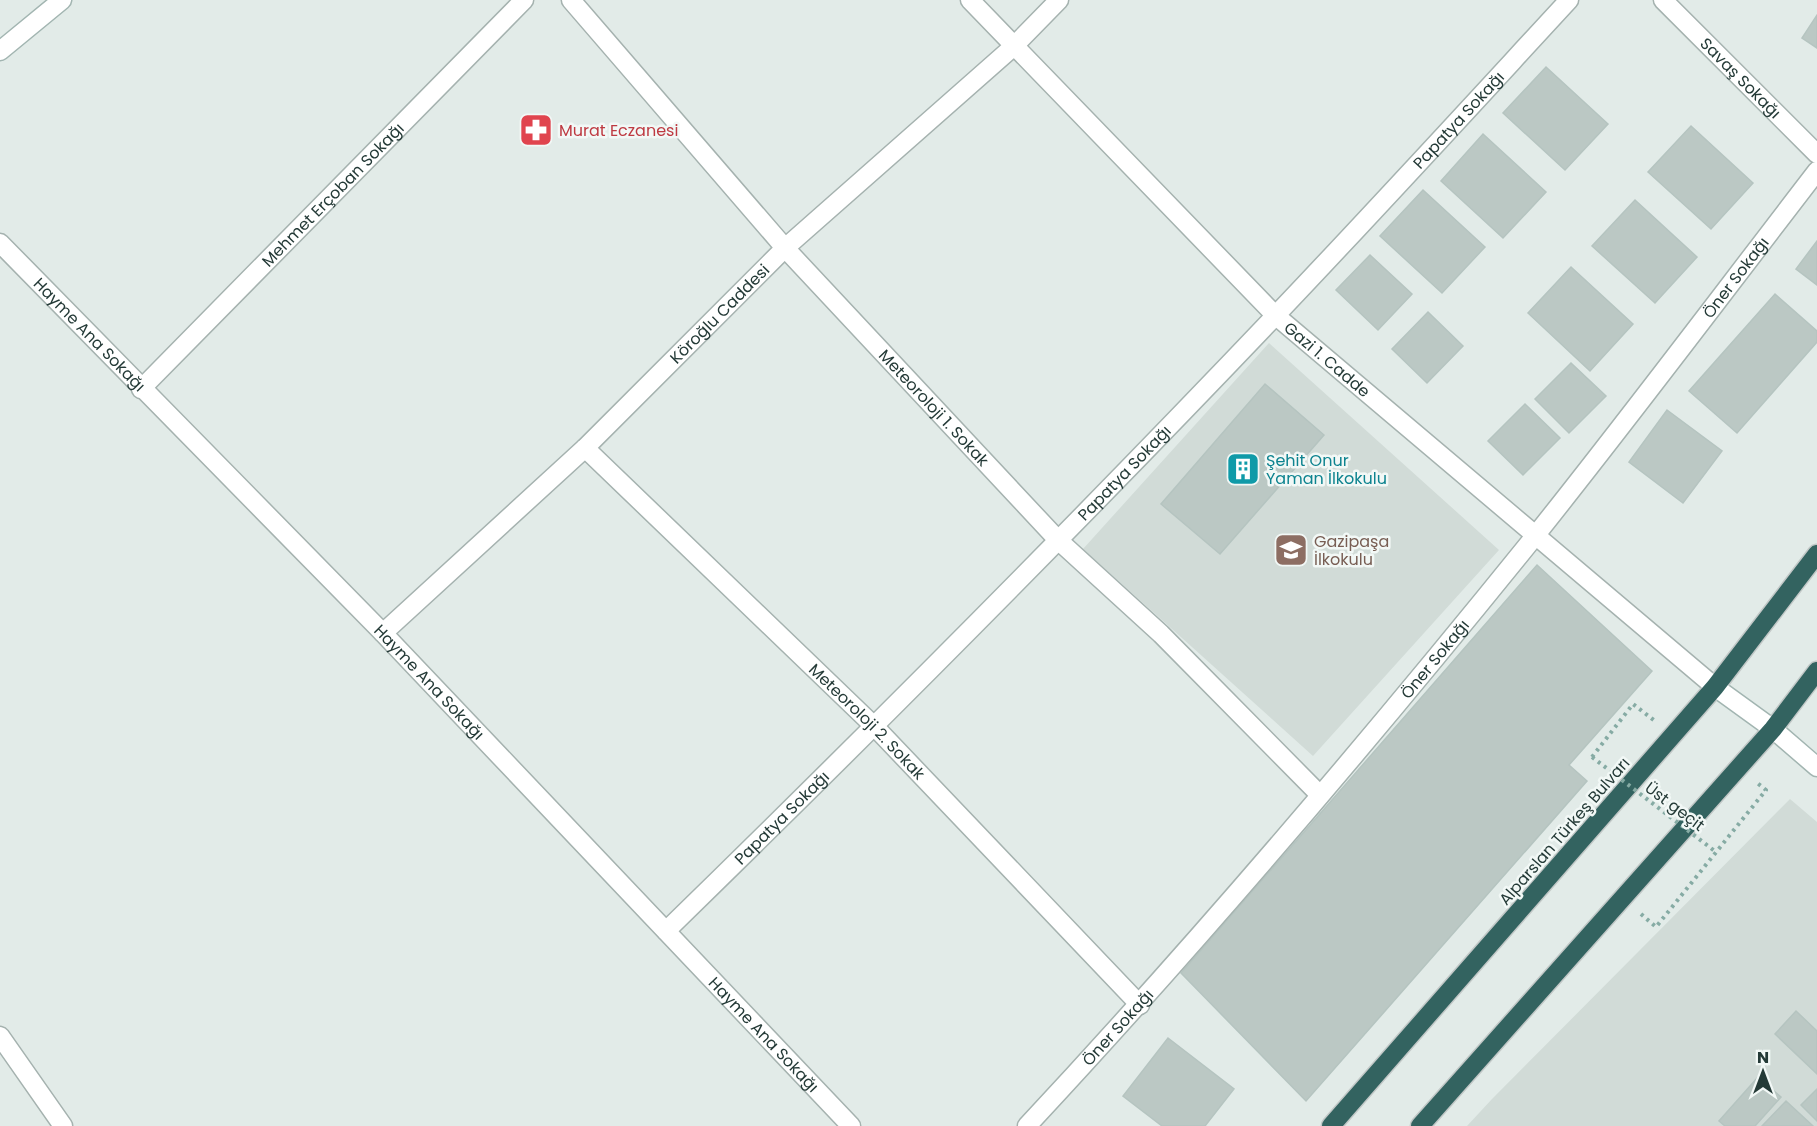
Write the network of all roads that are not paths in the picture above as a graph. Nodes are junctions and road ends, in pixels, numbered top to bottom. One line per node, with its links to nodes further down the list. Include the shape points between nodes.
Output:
1 (62, 0): 9 (street)
2 (524, 0): 15 (street, Mehmet Erçoban Sokağı)
3 (572, 0): 13 (street, Meteoroloji 1. Sokak)
4 (970, 0): 8 (street, Gazi 1. Cadde)
5 (1059, 0): 8 (street, Köroğlu Caddesi)
6 (1569, 0): 14 (street, Papatya Sokağı)
7 (1664, 0): 10 (street, Savaş Sokağı)
8 (1014, 46): 13 (street, Köroğlu Caddesi); 14 (street, Gazi 1. Cadde)
9 (0, 51)
10 (1817, 154)
11 (1817, 171): 17 (street, Öner Sokağı)
12 (0, 243): 15 (street, Hayme Ana Sokağı)
13 (785, 248): 16 (street, Köroğlu Caddesi); 18 (street, Meteoroloji 1. Sokak)
14 (1275, 315): 17 (street, Gazi 1. Cadde); 18 (street, Papatya Sokağı)
15 (141, 388): 20 (street, Hayme Ana Sokağı)
16 (585, 448): 20 (street, Köroğlu Caddesi); 23 (street, Meteoroloji 2. Sokak)
17 (1535, 535): 22 (street, Gazi 1. Cadde); 26 (street, Öner Sokağı)
18 (1058, 540): 23 (street, Papatya Sokağı); 26 (street, Meteoroloji 1. Sokak, via 1161,634)
19 (1817, 554): 22 (highway, Alparslan Türkeş Bulvarı)
20 (383, 633): 27 (street, Hayme Ana Sokağı)
21 (1817, 671): 24 (highway)
22 (1715, 687): 24 (street, Gazi 1. Cadde); 33 (highway, Alparslan Türkeş Bulvarı)
23 (875, 727): 27 (street, Papatya Sokağı); 28 (street, Meteoroloji 2. Sokak)
24 (1773, 729): 25 (street, Gazi 1. Cadde); 34 (highway)
25 (1817, 767)
26 (1320, 795): 28 (street, Öner Sokağı)
27 (666, 931): 31 (street, Hayme Ana Sokağı)
28 (1140, 1005): 32 (street, Öner Sokağı)
29 (0, 1036): 30 (street)
30 (63, 1126)
31 (851, 1126)
32 (1028, 1126)
33 (1331, 1126)
34 (1420, 1126)

